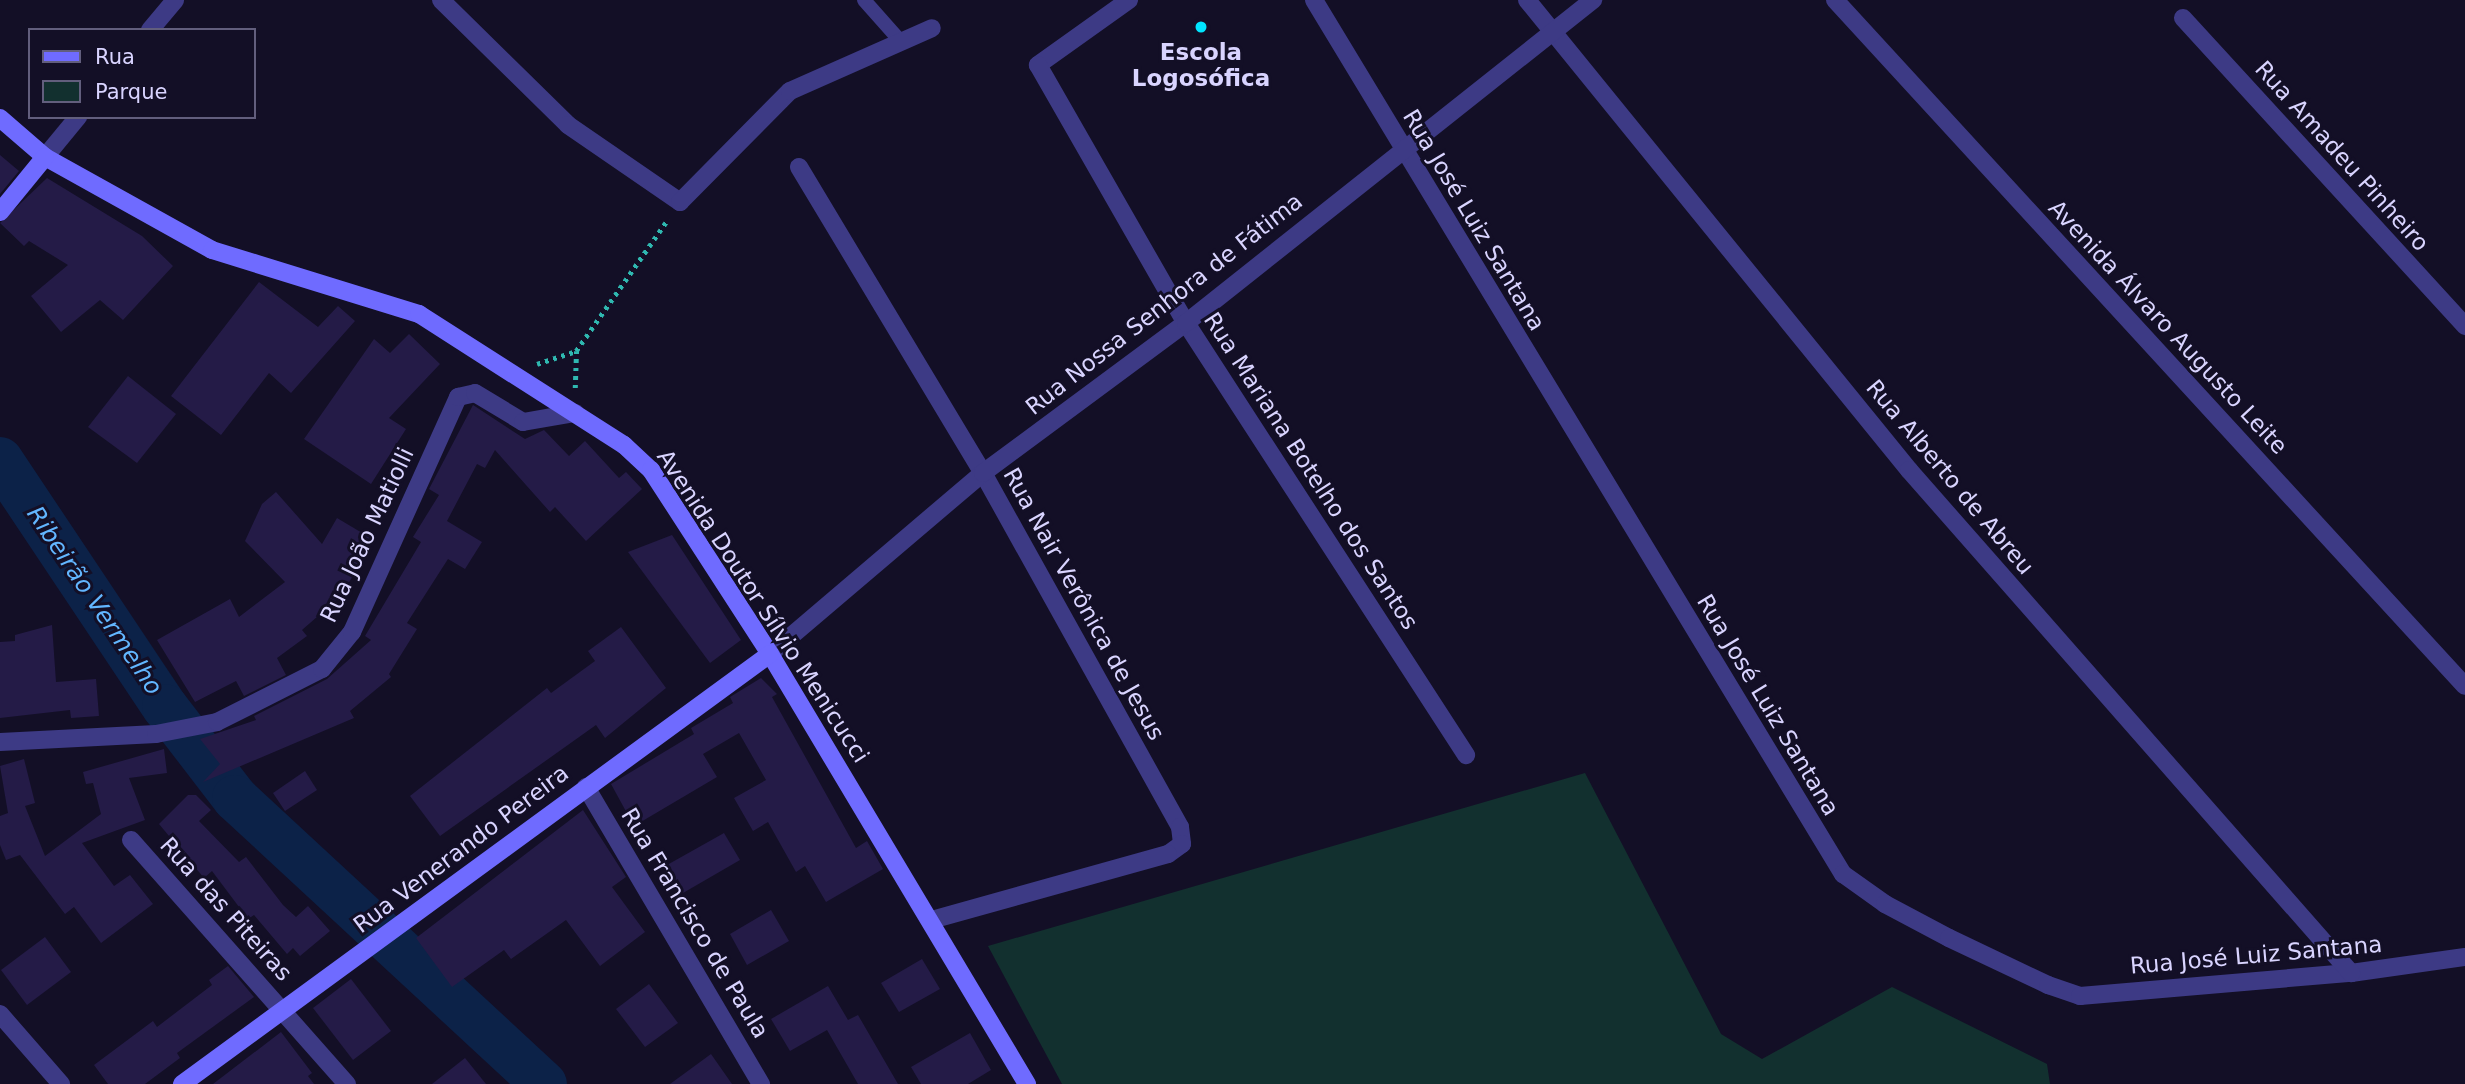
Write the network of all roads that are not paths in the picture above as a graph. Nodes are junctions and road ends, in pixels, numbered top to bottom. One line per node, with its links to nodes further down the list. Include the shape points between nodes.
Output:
1 (175, 0): 10 (street)
2 (441, 0): 13 (street, via 568,125 680,202 774,102)
3 (864, 0): 13 (lane)
4 (1129, 0): 20 (street, Rua Mariana Botelho dos Santos, via 1038,65)
5 (1314, 0): 16 (street, Rua José Luiz Santana)
6 (1527, 0): 12 (street, Rua Alberto de Abreu)
7 (1593, 0): 12 (street, Rua Nossa Senhora de Fátima)
8 (1835, 0): 25 (street, Avenida Álvaro Augusto Leite)
9 (2183, 18): 21 (street, Rua Amadeu Pinheiro)
10 (152, 28)
11 (932, 28): 13 (street)
12 (1553, 30): 16 (street, Rua Nossa Senhora de Fátima); 32 (street, Rua Alberto de Abreu, via 1909,470)
13 (902, 43)
14 (0, 118): 17 (main road, Avenida Doutor Sílvio Menicucci)
15 (76, 119): 17 (street)
16 (1401, 149): 20 (street, Rua Nossa Senhora de Fátima); 32 (street, Rua José Luiz Santana, via 1843,874 1885,904 1949,938 2080,996)
17 (45, 157): 19 (main road); 22 (main road, Avenida Doutor Sílvio Menicucci, via 212,250 419,314)
18 (799, 167): 23 (street, Rua Nair Verônica de Jesus)
19 (0, 212)
20 (1186, 323): 23 (street, Rua Nossa Senhora de Fátima); 27 (street, Rua Mariana Botelho dos Santos)
21 (2465, 326)
22 (575, 413): 24 (main road, Avenida Doutor Sílvio Menicucci, via 624,445 651,470); 26 (street, Rua João Matiolli, via 523,422 475,393 458,397 352,632 322,669 217,722 156,734)
23 (983, 473): 24 (street, Rua Nossa Senhora de Fátima); 30 (street, Rua Nair Verônica de Jesus, via 1180,827 1182,844 1168,853)
24 (771, 654): 28 (main road, Rua Venerando Pereira); 30 (main road, Avenida Doutor Sílvio Menicucci)
25 (2465, 686)
26 (0, 741)
27 (1466, 755)
28 (586, 787): 33 (main road, Rua Venerando Pereira); 38 (street, Rua Francisco de Paula)
29 (131, 841): 33 (street, Rua das Piteiras)
30 (931, 920): 39 (main road, Avenida Doutor Sílvio Menicucci)
31 (2465, 957): 32 (street, Rua José Luiz Santana)
32 (2351, 973)
33 (284, 1010): 36 (main road, Rua Venerando Pereira); 37 (street, Rua das Piteiras)
34 (0, 1014): 35 (street)
35 (61, 1084)
36 (182, 1084)
37 (347, 1084)
38 (761, 1084)
39 (1027, 1084)

